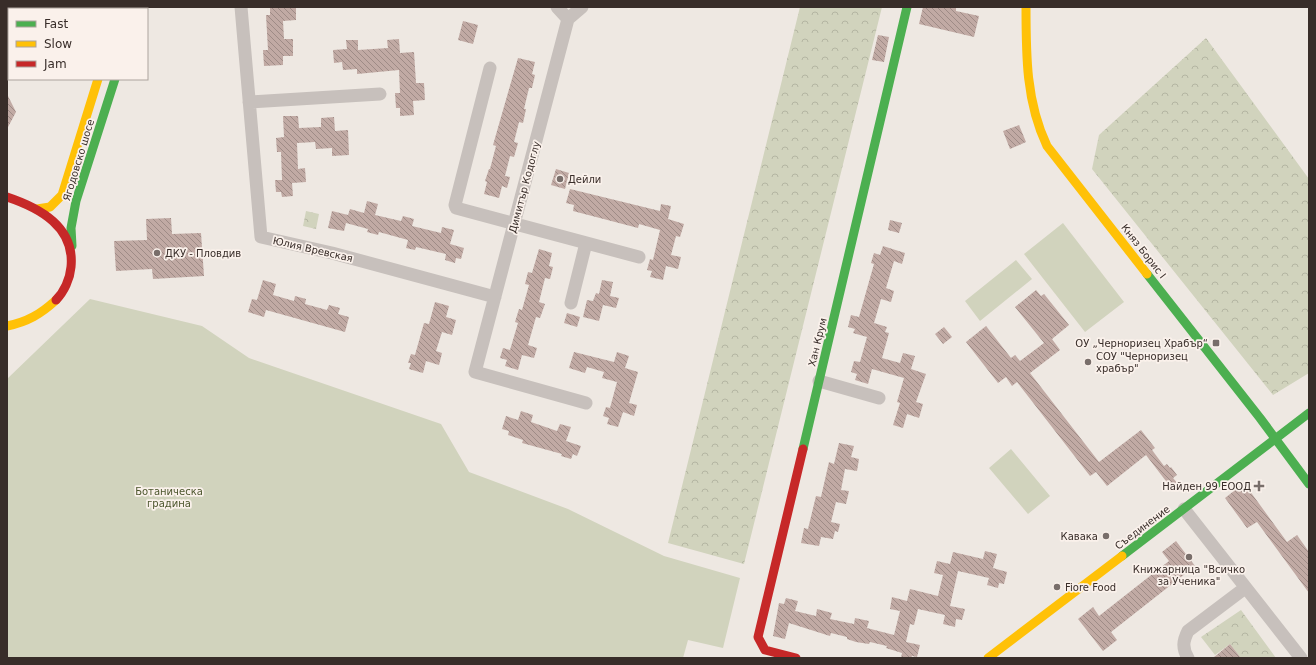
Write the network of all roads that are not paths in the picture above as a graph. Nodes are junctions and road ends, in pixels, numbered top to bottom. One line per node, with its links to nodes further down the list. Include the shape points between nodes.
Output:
1 (241, 7): 11 (street, Юлия Вревская)
2 (557, 7): 6 (street)
3 (582, 7): 6 (street)
4 (907, 7): 21 (street, Хан Крум)
5 (1026, 7): 25 (street, Княз Борис I, via 1025,67 1040,134)
6 (568, 19): 14 (street, Димитър Кодоглу)
7 (490, 68): 14 (street, via 455,205 456,208)
8 (98, 80): 13 (street, Ягодовско шосе, via 62,195 50,207)
9 (115, 80): 16 (street, Ягодовско шосе, via 76,201 71,228)
10 (380, 94): 11 (street)
11 (249, 102): 18 (street, Юлия Вревская, via 260,237 332,253)
12 (7, 197): 13 (street)
13 (37, 209): 16 (street, via 58,225)
14 (514, 224): 15 (street); 18 (street, Димитър Кодоглу)
15 (586, 243): 17 (street); 19 (street)
16 (72, 249): 20 (street, Ягодовско шосе, via 70,277 60,295 32,319)
17 (639, 257)
18 (495, 297): 23 (street, Димитър Кодоглу, via 475,372)
19 (571, 303)
20 (7, 326)
21 (819, 381): 22 (street); 29 (street, Хан Крум, via 758,637 765,650)
22 (879, 398)
23 (586, 403)
24 (1309, 413): 25 (street, Съединение)
25 (1276, 439): 26 (street, Княз Борис I); 27 (street, Съединение)
26 (1309, 484)
27 (1184, 509): 28 (street); 30 (street, Съединение)
28 (1245, 588): 31 (street, via 1188,631 1183,641 1183,649); 32 (street)
29 (796, 658)
30 (988, 658)
31 (1188, 658)
32 (1301, 658)

